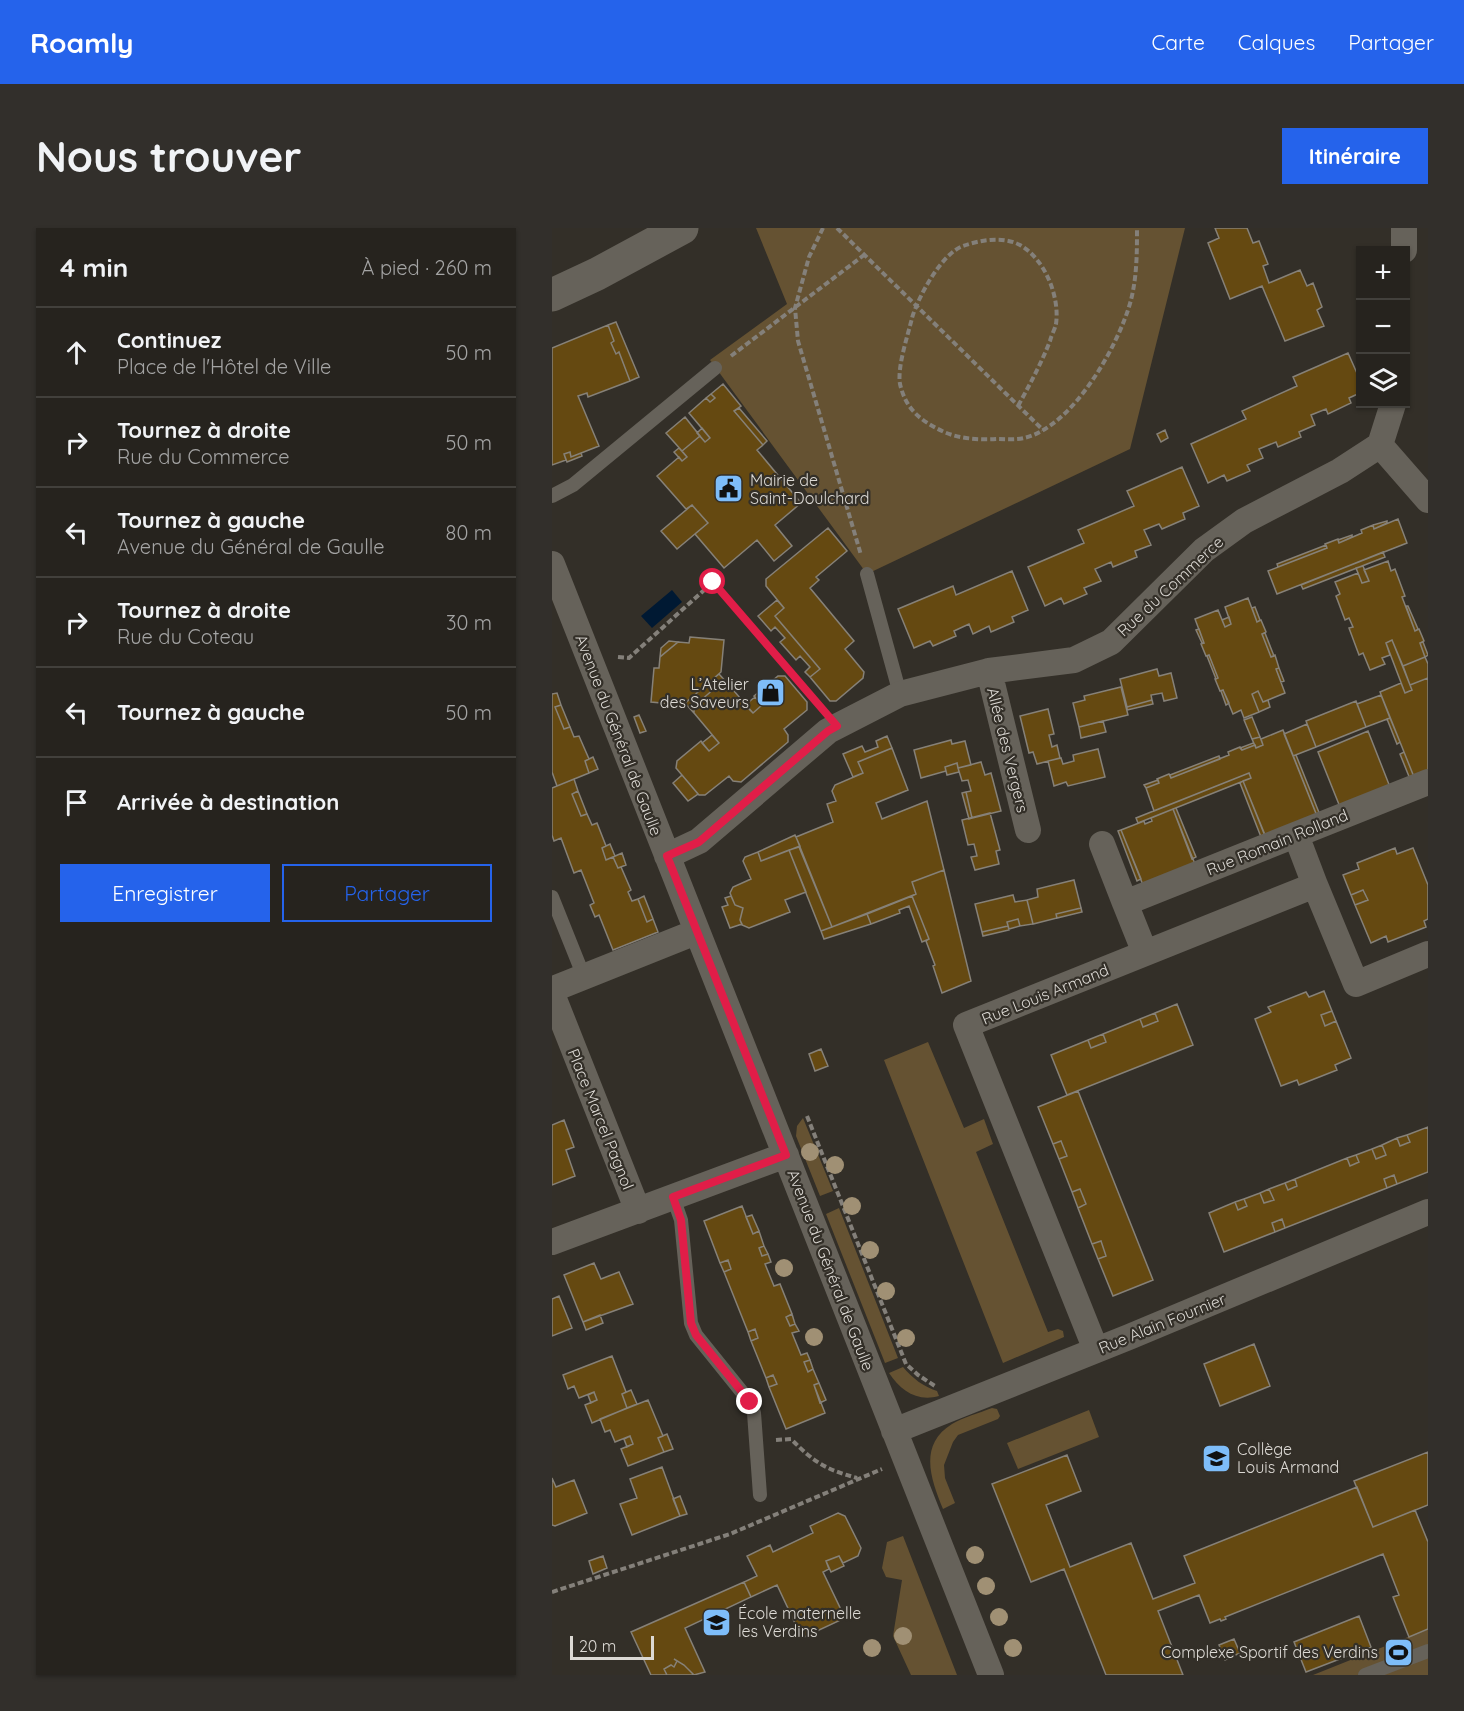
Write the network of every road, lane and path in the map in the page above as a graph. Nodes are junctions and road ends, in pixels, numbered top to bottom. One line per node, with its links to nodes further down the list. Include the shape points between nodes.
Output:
1 (682, 228): 8 (street)
2 (823, 228): 10 (path, via 809,257)
3 (837, 228): 7 (path)
4 (1137, 228): 14 (path, via 1138,261 1131,300 1114,345 1074,404)
5 (1404, 228): 6 (street)
6 (1404, 246)
7 (864, 255): 9 (path); 10 (path)
8 (552, 294)
9 (916, 306): 12 (path); 12 (path, via 936,269 961,246 993,239 1020,245 1042,266 1053,288 1056,324 1042,363); 14 (path, via 903,352 900,383 909,407 924,422 952,435 983,440 1024,439)
10 (795, 308): 11 (path); 19 (path, via 798,341)
11 (715, 368): 16 (lane, via 573,485)
12 (1018, 406): 14 (path)
13 (1392, 408): 15 (street)
14 (1043, 430)
15 (1380, 445): 17 (street); 21 (street, Rue du Commerce, via 1220,538 1111,642 1074,660)
16 (552, 496)
17 (1428, 500)
18 (552, 564): 28 (street, Avenue du Général de Gaulle)
19 (867, 574): 22 (lane)
20 (610, 656): 23 (path, via 629,658 713,582)
21 (989, 671): 22 (street, Rue du Commerce); 25 (street, Allée des Vergers)
22 (900, 694): 23 (street, Rue du Commerce)
23 (837, 726): 28 (street, Rue du Commerce, via 699,842)
24 (1428, 782): 26 (street, Rue Romain Rolland)
25 (1028, 830)
26 (1296, 835): 29 (street); 31 (street, Rue Romain Rolland)
27 (1102, 844): 31 (street)
28 (667, 856): 32 (street, Avenue du Général de Gaulle)
29 (1315, 885): 33 (street, Rue Louis Armand); 34 (street, via 1356,984)
30 (552, 897): 35 (lane)
31 (1125, 903): 33 (street)
32 (696, 932): 35 (street, Place Marcel Pagnol); 38 (street, Avenue du Général de Gaulle)
33 (1145, 953): 43 (street, Rue Louis Armand, via 966,1025)
34 (1428, 954)
35 (584, 977): 36 (street, Place Marcel Pagnol, via 556,988)
36 (552, 994): 40 (street, Place Marcel Pagnol)
37 (807, 1116): 44 (path, via 906,1364)
38 (786, 1155): 39 (street); 45 (street, Avenue du Général de Gaulle)
39 (673, 1197): 40 (street); 46 (lane, via 681,1220 691,1323 696,1335 750,1402)
40 (638, 1211): 42 (street)
41 (1428, 1212): 43 (street, Rue Alain Fournier)
42 (552, 1242)
43 (1096, 1350): 45 (street, Rue Alain Fournier)
44 (937, 1387)
45 (894, 1431): 52 (street, Avenue du Général de Gaulle)
46 (756, 1441): 48 (path, via 791,1439 813,1461); 49 (lane)
47 (887, 1467): 48 (path)
48 (858, 1479): 50 (path, via 730,1534)
49 (760, 1495)
50 (552, 1592)
51 (1428, 1651): 53 (lane)
52 (991, 1675)
53 (1365, 1675)

